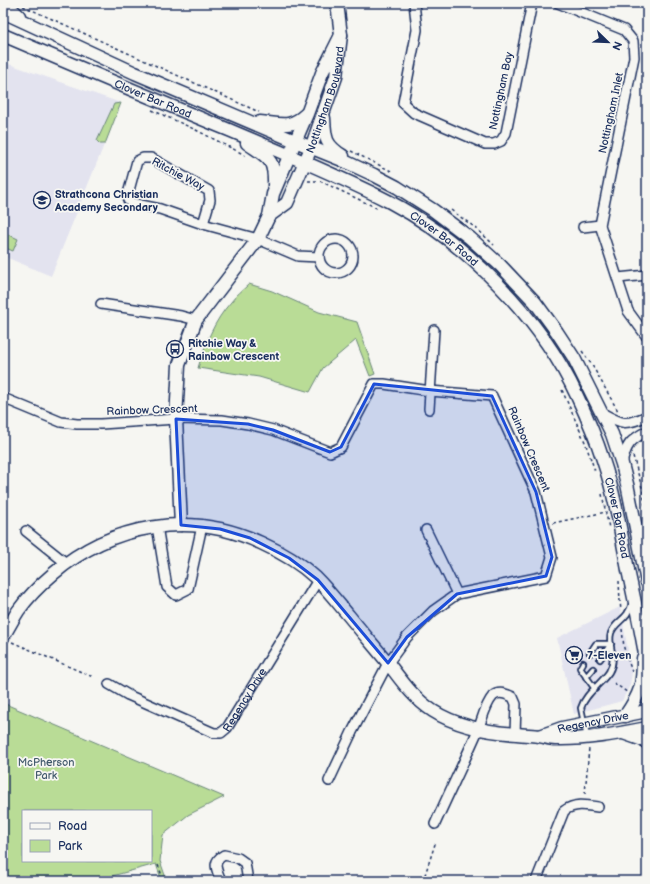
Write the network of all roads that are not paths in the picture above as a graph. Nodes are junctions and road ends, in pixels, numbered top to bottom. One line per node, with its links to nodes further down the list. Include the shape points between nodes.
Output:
1 (5, 3): 7 (main road)
2 (337, 3): 9 (main road, Nottingham Boulevard)
3 (414, 3): 4 (street, Nottingham Bay, via 417,30 403,103 414,113 485,144 501,142 506,134)
4 (532, 3)
5 (558, 3): 22 (street, Nottingham Inlet, via 624,30 633,40 634,57)
6 (3, 12): 7 (main road, Clover Bar Road)
7 (24, 21): 12 (main road, Clover Bar Road, via 135,73)
8 (3, 35): 13 (main road, Clover Bar Road)
9 (341, 35): 10 (main road, Nottingham Boulevard, via 336,77); 11 (main road, Nottingham Boulevard, via 322,73)
10 (323, 113): 15 (main road, Nottingham Boulevard); 18 (main road, via 326,141 332,149)
11 (307, 114): 12 (main road, via 288,125); 14 (main road, Nottingham Boulevard)
12 (249, 121): 14 (main road, Clover Bar Road)
13 (231, 132): 16 (main road, Clover Bar Road); 19 (main road, via 270,160 274,170)
14 (295, 141): 15 (main road, Clover Bar Road); 16 (main road, Nottingham Boulevard)
15 (311, 148): 17 (main road, Nottingham Boulevard); 18 (main road, Clover Bar Road)
16 (289, 156): 17 (main road, Clover Bar Road); 19 (main road)
17 (305, 163): 20 (main road, via 288,203); 49 (main road, Clover Bar Road, via 392,203 434,229 465,253 495,282 537,330 577,395 603,460)
18 (374, 176): 35 (main road, Clover Bar Road, via 433,210 500,265 557,332 574,358)
19 (273, 194): 20 (main road)
20 (269, 216): 24 (main road)
21 (203, 224): 21 (street, Ritchie Way, via 210,200 209,191 151,158 137,161 128,194 131,203 160,209); 24 (street, Ritchie Way)
22 (600, 226): 23 (street); 27 (street)
23 (583, 227)
24 (258, 239): 25 (street, Ritchie Way, via 298,256); 29 (main road)
25 (319, 258)
26 (647, 275): 27 (street)
27 (618, 278): 31 (street, via 628,310)
28 (101, 304): 29 (street)
29 (196, 320): 37 (main road, via 179,365)
30 (434, 330): 32 (street)
31 (647, 337)
32 (430, 391): 34 (street); 37 (street, Rainbow Crescent, via 374,384 341,447 330,452 273,430 248,424 222,420); 48 (street, Rainbow Crescent, via 492,396 536,492 552,558 546,576)
33 (3, 398): 37 (street, Rainbow Crescent, via 56,420 77,424)
34 (429, 409)
35 (602, 413): 36 (street, via 620,423 636,421); 39 (main road, Clover Bar Road)
36 (647, 416)
37 (176, 419): 40 (main road)
38 (647, 431): 39 (street, via 629,443)
39 (622, 464): 47 (main road, Clover Bar Road)
40 (181, 525): 41 (main road, Regency Drive); 42 (main road, Regency Drive)
41 (157, 526): 42 (street, via 167,587 176,595 188,589); 45 (main road, Regency Drive, via 118,535)
42 (202, 526): 46 (main road, Regency Drive, via 250,538 275,549)
43 (426, 530): 48 (street)
44 (26, 531): 45 (street)
45 (66, 563): 50 (main road, Regency Drive, via 40,585 19,609)
46 (318, 580): 56 (main road, Regency Drive); 60 (street, Regency Drive, via 231,721 221,733 128,695)
47 (647, 582)
48 (456, 594): 56 (street, Rainbow Crescent, via 433,611 407,636)
49 (634, 596): 51 (lane, via 627,614 612,630); 52 (main road, Clover Bar Road)
50 (7, 639)
51 (611, 644): 53 (lane, via 596,644); 54 (lane); 61 (lane, via 613,664)
52 (643, 644): 57 (main road, Clover Bar Road); 63 (main road, via 643,680 636,699)
53 (590, 653)
54 (600, 659)
55 (583, 663): 59 (lane, via 580,668)
56 (388, 664): 66 (main road, Regency Drive, via 401,681 432,710 458,724); 72 (street)
57 (647, 666)
58 (592, 670): 59 (lane)
59 (586, 677): 61 (lane)
60 (109, 684)
61 (595, 689): 64 (lane, via 580,708)
62 (647, 711): 63 (main road, Regency Drive)
63 (625, 716): 64 (main road, Regency Drive)
64 (584, 724): 69 (main road, Regency Drive); 70 (lane)
65 (647, 728): 67 (main road, Regency Drive)
66 (478, 729): 68 (main road, Regency Drive); 68 (street, via 493,696 499,693 513,697 516,704); 74 (street)
67 (621, 733): 70 (main road, Regency Drive); 71 (main road)
68 (515, 734): 69 (main road, Regency Drive)
69 (540, 736): 70 (main road, Regency Drive)
70 (588, 743)
71 (647, 743)
72 (329, 780)
73 (598, 807): 77 (street, via 583,804 564,811)
74 (435, 824)
75 (221, 881): 76 (street, via 215,864 218,858 224,855 238,858 245,863)
76 (248, 881)
77 (536, 881)

